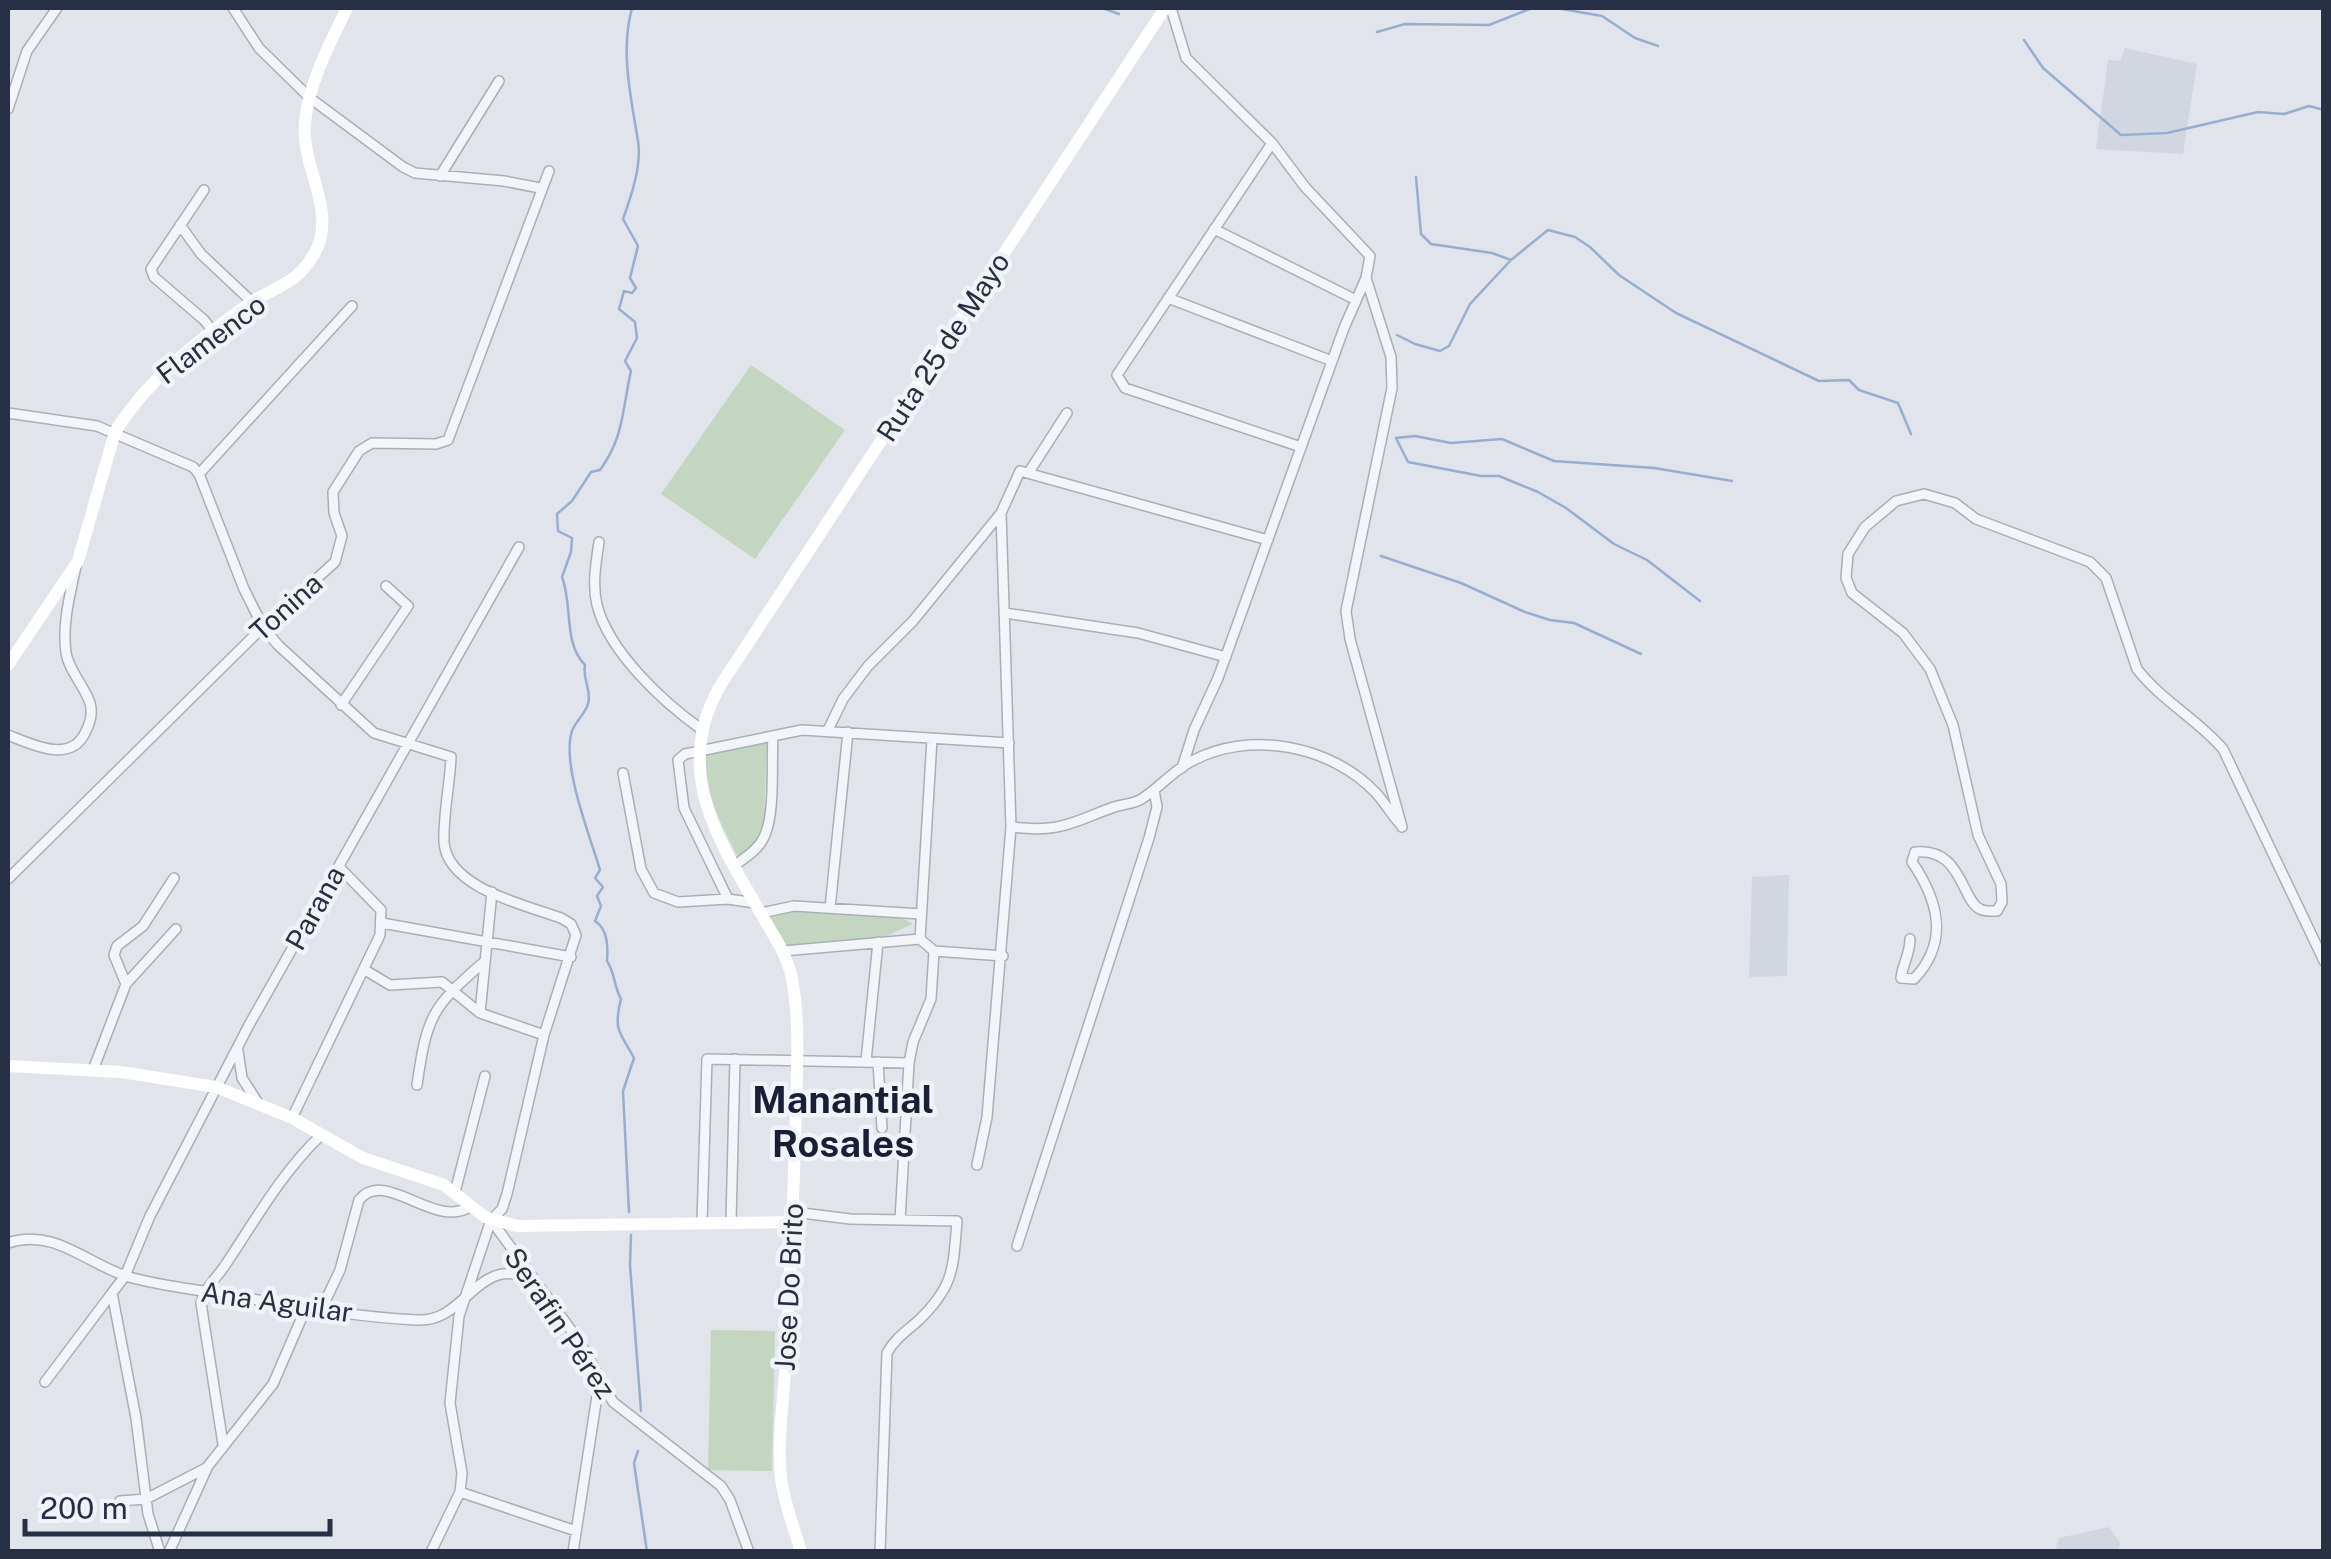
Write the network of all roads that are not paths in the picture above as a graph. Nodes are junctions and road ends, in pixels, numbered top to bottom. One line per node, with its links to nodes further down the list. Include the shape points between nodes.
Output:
1 (58, 8): 7 (street, via 27,51)
2 (233, 8): 6 (street, via 259,48)
3 (347, 8): 6 (main road, Flamenco)
4 (1168, 8): 8 (street, via 1186,58); 38 (main road, Ruta 25 de Mayo)
5 (499, 80): 10 (street)
6 (310, 98): 10 (street, via 404,167); 18 (main road, Flamenco, via 304,136 322,238 290,281)
7 (8, 109)
8 (1272, 143): 14 (street); 15 (street, via 1370,256)
9 (549, 171): 11 (street, Tonina)
10 (440, 176): 11 (street)
11 (540, 188): 35 (street, Tonina, via 452,434 436,444 372,443 359,452 332,492 342,536 336,562)
12 (204, 190): 13 (street)
13 (180, 224): 18 (street, via 200,254); 20 (street, via 150,270)
14 (1214, 229): 16 (street); 17 (street)
15 (1366, 278): 17 (street); 49 (street, via 1391,357 1392,388 1346,611 1402,827 1355,776 1298,749 1221,748)
16 (1168, 298): 21 (street); 25 (street, via 1117,375 1125,388)
17 (1356, 300): 21 (street)
18 (252, 302): 20 (main road, Flamenco)
19 (352, 306): 27 (street)
20 (213, 331): 24 (main road, Flamenco, via 158,376)
21 (1332, 361): 25 (street)
22 (8, 413): 24 (street)
23 (1067, 414): 26 (street)
24 (116, 432): 27 (street); 32 (main road, Flamenco)
25 (1301, 448): 29 (street)
26 (1028, 472): 28 (street, via 1020,471); 29 (street)
27 (199, 474): 35 (street)
28 (1001, 514): 34 (street); 41 (street, via 868,666)
29 (1268, 540): 36 (street)
30 (599, 542): 40 (street, via 594,576 605,628 644,679)
31 (519, 548): 47 (street, Parana)
32 (78, 561): 37 (main road, Flamenco); 43 (street, via 65,641 90,722 81,741 64,750)
33 (386, 586): 39 (street, via 408,606)
34 (1005, 613): 36 (street, via 1138,633); 46 (street)
35 (263, 627): 39 (street); 55 (street, Tonina)
36 (1226, 657): 49 (street)
37 (8, 664)
38 (720, 686): 40 (main road, Jose Do Brito)
39 (341, 704): 47 (street, via 374,733)
40 (701, 729): 48 (main road, Jose Do Brito)
41 (828, 730): 42 (street); 44 (street)
42 (848, 732): 45 (street); 60 (street)
43 (8, 735)
44 (773, 736): 48 (street); 54 (street, via 769,822 755,850)
45 (932, 739): 46 (street); 61 (street)
46 (1009, 743): 52 (street)
47 (409, 745): 53 (street, Parana); 57 (street, via 451,756 446,851 451,865)
48 (699, 750): 54 (main road, Jose Do Brito, via 708,810); 58 (street, via 678,760 684,808)
49 (1182, 768): 51 (street)
50 (622, 773): 58 (street, via 641,869 654,893 678,902)
51 (1154, 790): 52 (street, via 1061,828); 103 (street, via 1149,838)
52 (1012, 827): 70 (street)
53 (339, 866): 62 (street, via 375,902); 79 (street, Parana)
54 (734, 866): 59 (main road, Jose Do Brito)
55 (8, 878)
56 (174, 878): 75 (street, via 143,926 117,946)
57 (492, 891): 66 (street); 71 (street, via 571,924)
58 (728, 899): 59 (street)
59 (758, 908): 60 (street); 68 (main road, Jose Do Brito)
60 (830, 908): 61 (street)
61 (921, 914): 64 (street)
62 (382, 923): 66 (street); 74 (street)
63 (176, 929): 75 (street)
64 (920, 939): 67 (street); 69 (street)
65 (1910, 939): 73 (street, via 1901,978 1914,979 1925,967 1938,922 1929,886 1912,862 1915,852 1938,856 1954,869 1982,911 1997,911 2002,902 1930,669 1903,633 1852,593 1846,578 1848,554 1865,527 1896,501 1924,494 2090,562 2106,578 2138,669 2223,749)
66 (488, 942): 71 (street); 72 (street)
67 (878, 942): 68 (street); 82 (street)
68 (783, 951): 81 (main road, Jose Do Brito, via 795,998)
69 (934, 951): 70 (street); 84 (street, via 931,999)
70 (1003, 956): 94 (street)
71 (571, 957): 78 (street)
72 (486, 961): 76 (street); 77 (street)
73 (2324, 961)
74 (364, 970): 76 (street, via 390,985 442,982); 91 (street)
75 (126, 984): 86 (street)
76 (452, 988): 77 (street); 88 (street, via 430,1022)
77 (480, 1014): 78 (street)
78 (544, 1035): 98 (street, via 502,1209)
79 (238, 1045): 89 (street, Parana); 90 (street, via 242,1078)
80 (736, 1059): 81 (street); 100 (street, via 706,1059); 101 (street)
81 (798, 1060): 82 (street); 97 (main road, Jose Do Brito)
82 (866, 1061): 83 (street)
83 (878, 1062): 84 (street); 92 (street)
84 (909, 1063): 99 (street)
85 (8, 1066): 86 (main road)
86 (93, 1070): 89 (main road)
87 (484, 1076): 95 (street)
88 (417, 1085)
89 (216, 1087): 90 (main road); 104 (street, Parana)
90 (258, 1102): 91 (main road)
91 (292, 1118): 93 (main road)
92 (882, 1128)
93 (320, 1136): 95 (main road); 106 (street, via 278,1183)
94 (977, 1165)
95 (455, 1192): 96 (main road)
96 (472, 1206): 98 (main road); 110 (street, via 456,1214 380,1189 366,1192)
97 (794, 1216): 99 (street); 101 (main road); 124 (main road, Jose Do Brito, via 781,1475)
98 (490, 1220): 100 (main road, via 517,1226); 105 (street, Serafin Pérez); 108 (street)
99 (900, 1220): 125 (street, via 956,1220 952,1276 886,1353)
100 (702, 1222): 101 (main road)
101 (731, 1222)
102 (11, 1242): 104 (street, Ana Aguilar, via 59,1244)
103 (1016, 1246)
104 (125, 1276): 106 (street, Ana Aguilar); 107 (street, Parana)
105 (531, 1279): 108 (street, Ana Aguilar, via 489,1276); 111 (street, Serafin Pérez)
106 (204, 1291): 109 (street, Ana Aguilar); 113 (street)
107 (112, 1293): 112 (street, Parana); 116 (street)
108 (468, 1294): 110 (street, Ana Aguilar, via 444,1315 421,1320); 115 (street, via 459,1316 450,1403)
109 (306, 1308): 110 (street, Ana Aguilar); 113 (street, via 272,1384)
110 (321, 1310)
111 (594, 1369): 118 (street, via 598,1396); 123 (street, Serafin Pérez, via 621,1410 721,1486)
112 (45, 1382)
113 (223, 1444): 114 (street)
114 (208, 1466): 116 (street); 120 (street)
115 (460, 1492): 118 (street); 121 (street)
116 (146, 1499): 117 (street); 119 (street)
117 (120, 1501)
118 (576, 1531): 122 (street)
119 (160, 1552)
120 (169, 1552)
121 (431, 1552)
122 (573, 1552)
123 (749, 1552)
124 (801, 1552)
125 (880, 1552)

